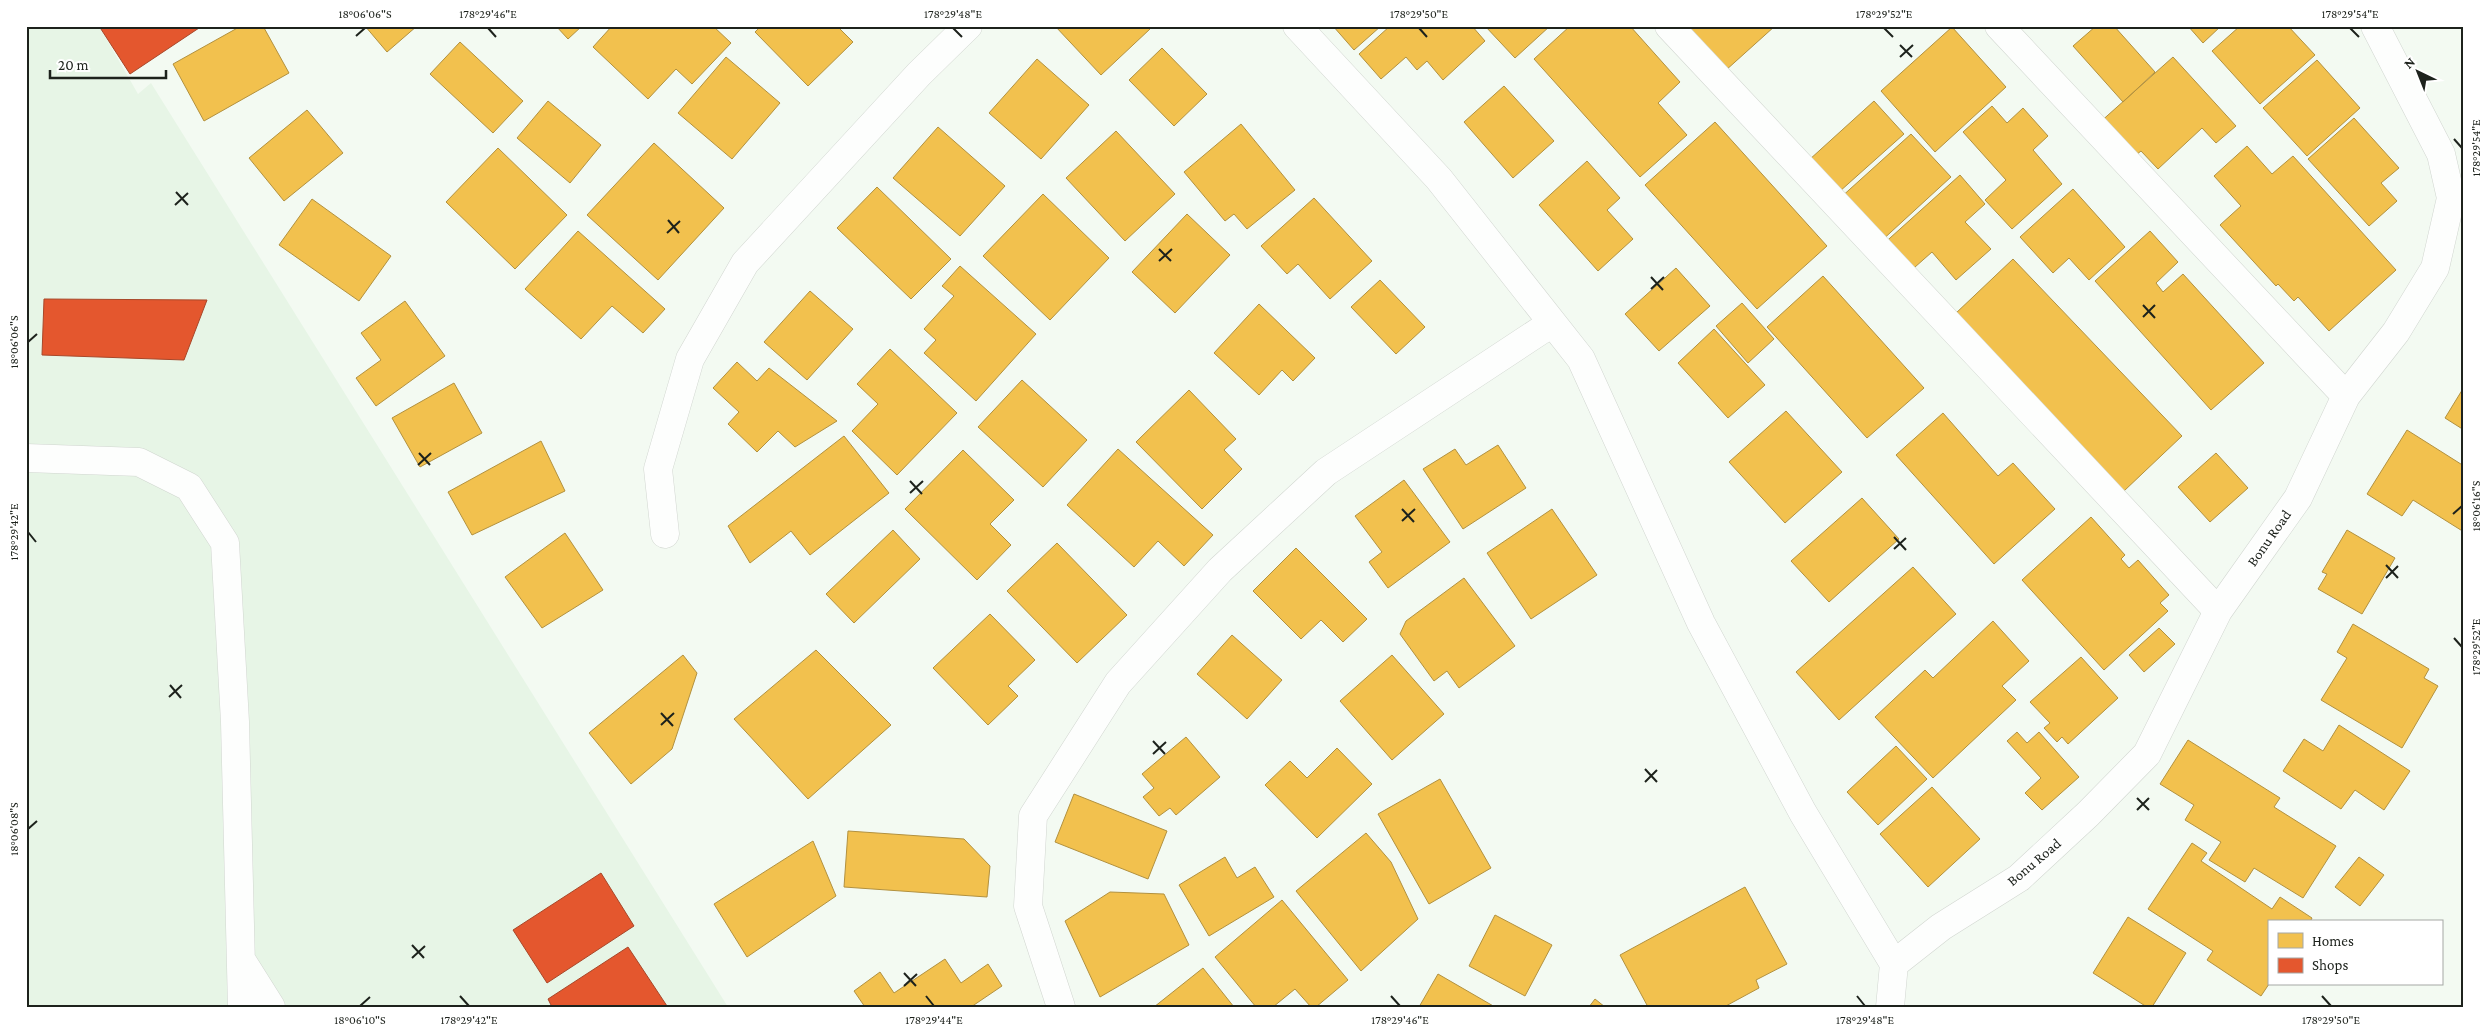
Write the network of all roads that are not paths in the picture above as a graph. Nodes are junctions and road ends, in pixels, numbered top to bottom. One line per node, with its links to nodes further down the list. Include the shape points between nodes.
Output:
1 (968, 26): 9 (street, via 919,74 745,263 690,358 658,469)
2 (1297, 26): 6 (street, via 1439,179)
3 (1669, 26): 10 (street)
4 (1999, 26): 7 (street)
5 (2375, 26): 7 (street, Bonu Road, via 2441,154 2452,198 2435,268 2396,332)
6 (1552, 323): 12 (street, via 1581,359 1700,623 1803,813); 15 (street, via 1326,472 1220,570 1118,683 1033,816 1028,906)
7 (2346, 396): 10 (street, Bonu Road, via 2298,498)
8 (26, 458): 11 (street, via 139,462 189,487 225,543 235,722)
9 (665, 534)
10 (2218, 611): 12 (street, Bonu Road, via 2147,754 2018,878 1941,927)
11 (242, 961): 13 (street); 14 (street)
12 (1894, 964): 16 (street)
13 (242, 1007)
14 (271, 1007)
15 (1062, 1007)
16 (1890, 1007)

